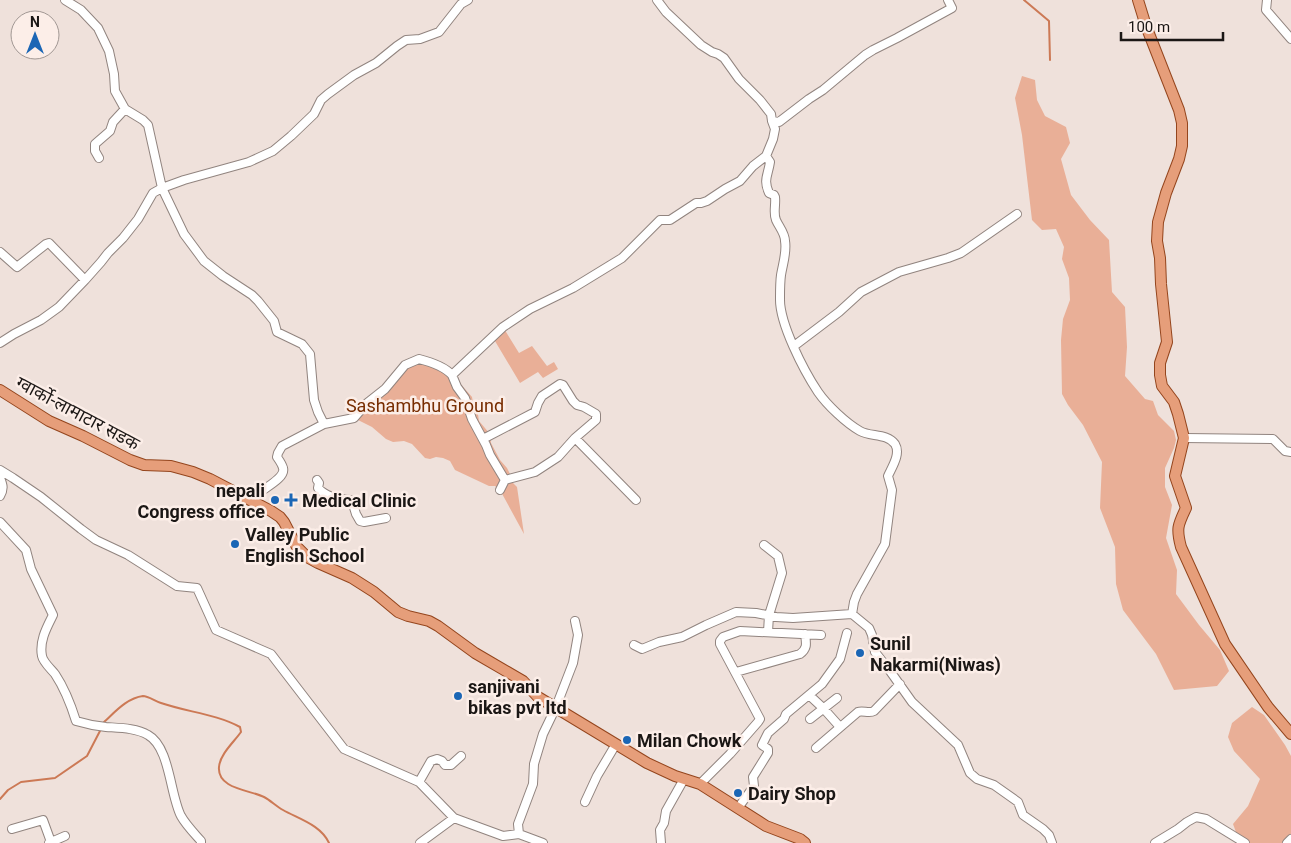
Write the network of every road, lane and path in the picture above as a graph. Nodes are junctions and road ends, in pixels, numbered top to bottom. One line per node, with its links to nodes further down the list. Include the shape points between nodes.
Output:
1 (468, 0): 12 (street, via 461,4 439,32 406,40 328,94 314,114 273,151 249,162)
2 (657, 0): 9 (street, via 701,45 724,58 771,114)
3 (948, 0): 9 (street, via 952,8 872,50 823,90 778,122)
4 (1138, 0): 22 (main road, via 1182,122 1182,146 1164,199 1157,241 1167,342 1160,375 1162,386 1174,402)
5 (1267, 0): 7 (street, via 1266,10)
6 (71, 2): 8 (street, via 98,28 109,51 115,91)
7 (1291, 38)
8 (125, 109): 11 (street, via 110,131 95,144); 12 (street, via 148,125)
9 (772, 122): 10 (street, via 775,129)
10 (766, 156): 17 (street, via 770,162 766,185 775,197 775,219 785,238 779,300 781,315); 18 (street, via 740,181 707,201 696,203 670,220 660,220 622,258 503,327)
11 (99, 158)
12 (162, 188): 15 (street, via 153,193 138,219); 20 (street, via 184,234 204,261 252,295 274,321 277,332 302,344 310,354 314,400)
13 (1017, 214): 17 (street, via 960,253 899,272 861,292)
14 (0, 252): 15 (street, via 18,268 49,243)
15 (85, 280): 16 (street, via 59,307)
16 (0, 343)
17 (794, 346): 36 (street, via 807,377 824,401 861,432 890,439 897,449 888,476 892,490 885,544 857,594)
18 (452, 375): 20 (street, via 437,364 419,359 405,366 354,418); 23 (street)
19 (0, 390): 31 (main road, ग्वार्को-लामाटार सडक, via 50,421 130,460 144,465 180,468)
20 (324, 424): 31 (street, via 282,446 276,457 283,467 282,475)
21 (575, 438): 23 (street, via 596,420 596,414 577,405 560,384 542,396 535,412); 28 (street, via 558,457 535,472); 32 (street)
22 (1184, 438): 24 (street, via 1273,439 1285,451); 52 (main road, via 1175,476 1186,508 1178,532 1181,547 1219,634 1268,707)
23 (483, 439): 28 (street)
24 (1291, 452)
25 (0, 470): 57 (street, via 96,540 128,555 177,586 197,588 216,630 271,654 344,748)
26 (0, 478): 30 (street, via 3,491)
27 (317, 480): 33 (street, via 320,491 333,498 352,501 360,521)
28 (505, 480): 29 (street)
29 (500, 490)
30 (0, 496)
31 (253, 500): 48 (main road, ग्वार्को-लामाटार सडक, via 280,517 297,547 307,557 352,578 398,612 434,623 474,653 523,681 538,697)
32 (636, 500)
33 (386, 518)
34 (0, 522): 68 (street, via 26,550 31,569 54,615 45,633 42,658 56,675 76,721 127,728 147,734 158,744 174,800 182,818)
35 (764, 545): 37 (street, via 778,556 782,573)
36 (852, 614): 37 (street, via 804,618); 45 (street, via 869,628 875,652)
37 (769, 615): 39 (street); 43 (street, via 736,612 682,637 642,649)
38 (575, 621): 48 (street, via 578,635 573,663)
39 (768, 632): 41 (street); 44 (street, via 740,631 720,640)
40 (847, 633): 46 (street, via 840,659 822,684)
41 (805, 634): 42 (street); 44 (street, via 806,647 800,654)
42 (821, 635)
43 (634, 645)
44 (736, 672): 58 (street, via 760,719)
45 (900, 684): 51 (street, via 874,711 858,712); 73 (street, via 912,702 958,745 970,773 1018,802 1024,814 1049,835)
46 (809, 695): 49 (street); 60 (street, via 768,733 762,745 768,753 753,777 754,786)
47 (837, 698): 49 (street)
48 (556, 707): 53 (main road, ग्वार्को-लामाटार सडक); 63 (street, via 536,754 534,784 518,824)
49 (823, 708): 50 (street); 51 (street)
50 (810, 719)
51 (840, 728): 54 (street)
52 (1291, 734)
53 (616, 744): 56 (main road, ग्वार्को-लामाटार सडक, via 647,763); 59 (street)
54 (816, 748)
55 (461, 756): 57 (street, via 451,765 437,759 431,761)
56 (684, 779): 58 (main road, ग्वार्को-लामाटार सडक); 71 (street, via 666,811 660,830)
57 (419, 782): 61 (street)
58 (700, 784): 60 (main road, ग्वार्को-लामाटार सडक)
59 (585, 802)
60 (738, 808): 72 (main road, ग्वार्को-लामाटार सडक, via 766,826)
61 (454, 818): 66 (street); 69 (street)
62 (12, 829): 67 (street, via 42,820)
63 (519, 834): 66 (street); 70 (street)
64 (65, 836): 67 (street)
65 (1291, 839): 76 (street)
66 (502, 840)
67 (50, 842)
68 (201, 843)
69 (420, 843)
70 (543, 843)
71 (661, 843)
72 (805, 843)
73 (1052, 843)
74 (1155, 843): 75 (street, via 1196,817 1206,819)
75 (1244, 843)
76 (1287, 843)

